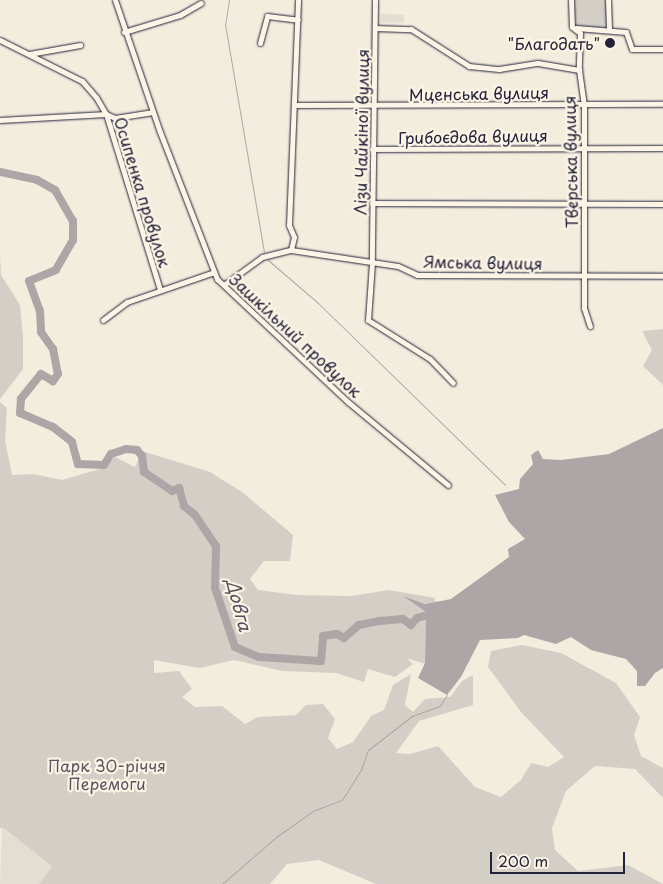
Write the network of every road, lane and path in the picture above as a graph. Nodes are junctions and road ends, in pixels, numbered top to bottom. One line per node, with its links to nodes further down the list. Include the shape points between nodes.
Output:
1 (114, 0): 11 (street, Зашкільний провулок)
2 (298, 0): 7 (street)
3 (376, 0): 9 (street, Лізи Чайкіної вулиця)
4 (571, 0): 8 (street, Тверська вулиця)
5 (608, 0): 10 (street)
6 (200, 3): 11 (street, via 180,14)
7 (298, 20): 13 (street, via 267,16); 20 (street)
8 (572, 27): 10 (street, via 588,32); 17 (street, Тверська вулиця, via 580,32)
9 (375, 28): 17 (street, via 410,28 470,66 498,69 549,63); 21 (street, Лізи Чайкіної вулиця)
10 (609, 30): 15 (street, via 626,32 632,49)
11 (124, 32): 22 (street, Зашкільний провулок)
12 (0, 40): 16 (street)
13 (260, 43)
14 (80, 45): 16 (street)
15 (663, 49)
16 (29, 54): 23 (street, Осипенка провулок, via 82,81)
17 (579, 70): 18 (street, Тверська вулиця)
18 (584, 104): 19 (street, Мценська вулиця); 21 (street, Мценська вулиця); 25 (street, Тверська вулиця)
19 (663, 104)
20 (295, 106): 21 (street, Мценська вулиця); 31 (street, via 289,225 294,237)
21 (373, 107): 27 (street, Лізи Чайкіної вулиця)
22 (152, 112): 23 (street, via 115,118); 33 (street, Зашкільний провулок)
23 (106, 114): 24 (street); 37 (street, Осипенка провулок)
24 (0, 120)
25 (585, 147): 26 (street, Грибоєдова вулиця); 27 (street, Грибоєдова вулиця); 28 (street, Тверська вулиця)
26 (663, 148)
27 (372, 149): 29 (street, Лізи Чайкіної вулиця)
28 (585, 203): 29 (street); 30 (street); 34 (street, Тверська вулиця)
29 (372, 204): 32 (street, Лізи Чайкіної вулиця)
30 (663, 204)
31 (291, 250): 32 (street, Ямська вулиця); 36 (street, Ямська вулиця, via 262,257)
32 (372, 264): 34 (street, Ямська вулиця, via 398,266 417,275); 40 (street, Лізи Чайкіної вулиця, via 368,320 430,358)
33 (214, 272): 36 (street, Зашкільний провулок); 37 (street)
34 (584, 276): 35 (street, Ямська вулиця); 39 (street, Тверська вулиця, via 584,308)
35 (663, 276)
36 (225, 284): 41 (street, Зашкільний провулок, via 348,402)
37 (160, 289): 38 (street, via 127,302)
38 (103, 320)
39 (590, 326)
40 (453, 383)
41 (448, 485)

